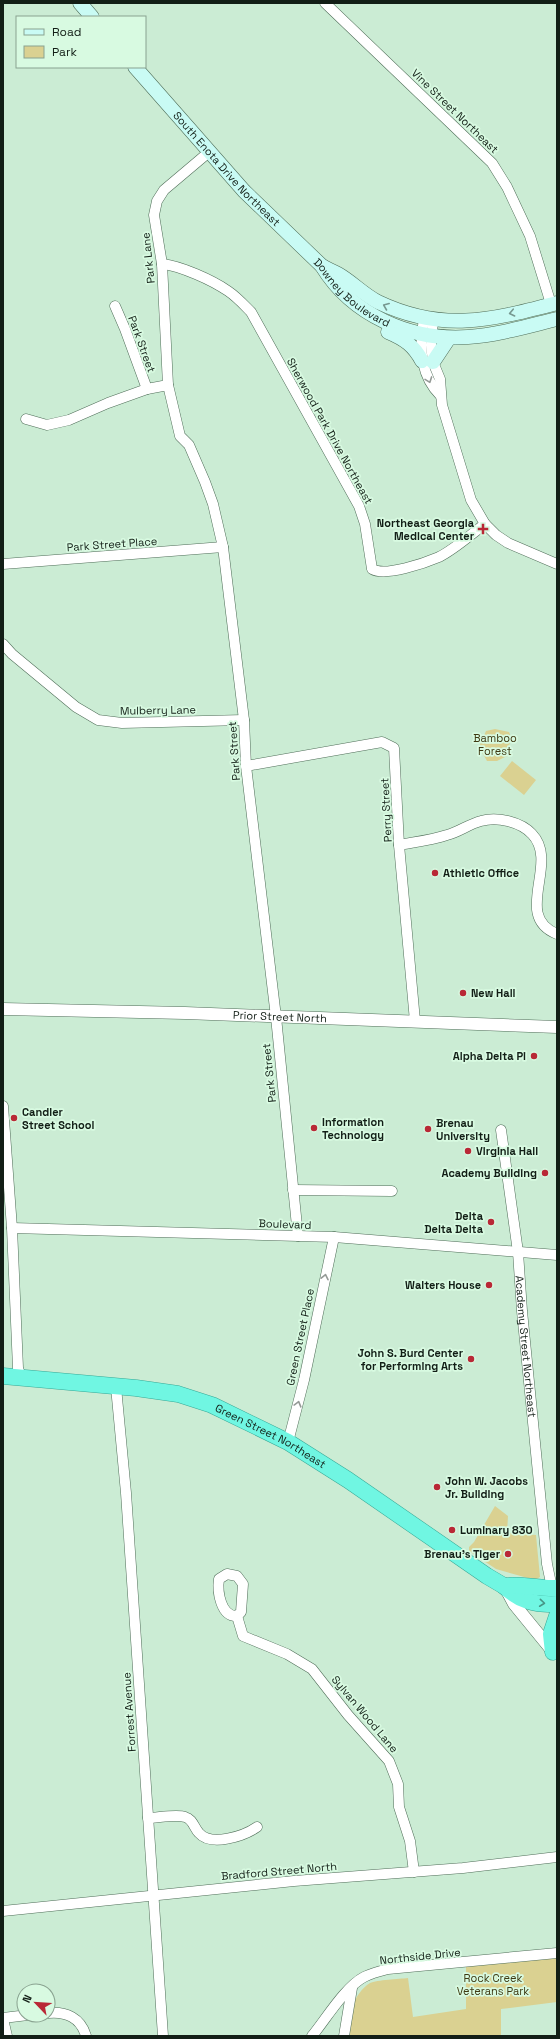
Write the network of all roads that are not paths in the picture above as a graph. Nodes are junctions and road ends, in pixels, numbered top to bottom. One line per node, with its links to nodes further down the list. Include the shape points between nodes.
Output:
1 (80, 3): 3 (main road)
2 (325, 3): 8 (street, Vine Street Northeast, via 492,163 507,187 530,236)
3 (91, 16)
4 (136, 68): 5 (main road, South Enota Drive Northeast)
5 (209, 152): 6 (street, Park Lane, via 164,190 157,201 154,215); 7 (main road, South Enota Drive Northeast, via 244,191)
6 (162, 264): 16 (street, Park Lane); 19 (street, Sherwood Park Drive Northeast, via 218,285 229,291 251,312 359,506 365,524 372,569 388,571 439,556)
7 (322, 266): 10 (main road, Downey Boulevard, via 331,281); 13 (main road, Downey Boulevard, one-way to 7, via 377,302 338,273)
8 (554, 303): 12 (main road); 13 (main road, Downey Boulevard, one-way to 13)
9 (115, 306): 17 (street, Park Street)
10 (364, 310): 13 (main road, Downey Boulevard, via 387,324); 15 (main road, via 383,330 401,337)
11 (557, 319): 12 (main road, Downey Boulevard)
12 (532, 325): 14 (main road, Downey Boulevard, via 484,335)
13 (428, 327): 14 (main road, Downey Boulevard); 15 (street)
14 (450, 338): 15 (main road)
15 (428, 362): 19 (street, via 440,379 440,395 471,500)
16 (168, 385): 17 (street, Park Street); 20 (street, Park Street, via 180,436 189,445 206,482)
17 (146, 390): 18 (street, via 69,420 47,425)
18 (26, 419)
19 (485, 524): 22 (street, via 508,543)
20 (224, 547): 21 (street, Park Street Place); 24 (street, Park Street)
21 (3, 564)
22 (557, 564)
23 (3, 644): 24 (street, Mulberry Lane, via 76,707 98,720 122,724)
24 (244, 720): 25 (street, Park Street)
25 (246, 766): 26 (street, Perry Street, via 382,742 394,748); 29 (street, Park Street)
26 (399, 845): 27 (street, via 448,835 482,820 502,820 518,825 532,834 542,850 535,907 548,930); 30 (street, Perry Street)
27 (557, 934)
28 (3, 1009): 29 (street, Prior Street North)
29 (276, 1017): 30 (street, Prior Street North); 34 (street, Park Street)
30 (415, 1021): 31 (street, Prior Street North)
31 (557, 1028)
32 (3, 1106): 36 (street)
33 (501, 1130): 39 (street, Academy Street Northeast)
34 (293, 1190): 35 (street); 37 (street, Park Street)
35 (392, 1191)
36 (12, 1228): 37 (street, Boulevard); 42 (street, via 18,1368)
37 (298, 1236): 38 (street, Boulevard)
38 (334, 1237): 39 (street, Boulevard); 44 (street, Green Street Place, one-way to 38, via 304,1380)
39 (518, 1252): 40 (street, Boulevard); 46 (street, Academy Street Northeast, via 547,1564)
40 (557, 1255)
41 (3, 1376): 42 (highway, Green Street Northeast)
42 (21, 1378): 43 (highway, Green Street Northeast)
43 (116, 1387): 44 (highway, Green Street Northeast, via 178,1394 197,1399); 51 (street, Forrest Avenue, via 127,1501)
44 (288, 1442): 45 (highway, Green Street Northeast)
45 (504, 1586): 46 (highway, via 516,1584); 47 (highway, Green Street Northeast, one-way to 47, via 515,1597); 50 (street, via 514,1604)
46 (555, 1591)
47 (557, 1604)
48 (237, 1616): 54 (street, Sylvan Wood Lane, via 243,1636 287,1654 312,1669 389,1761 398,1784 399,1807 410,1841)
49 (557, 1616): 50 (highway, via 551,1634)
50 (555, 1654)
51 (148, 1818): 52 (street, via 184,1816 191,1820 199,1834 214,1840 245,1835); 55 (street, Forrest Avenue)
52 (257, 1827)
53 (557, 1857): 54 (street, Bradford Street North)
54 (414, 1872): 55 (street, Bradford Street North)
55 (153, 1895): 56 (street, Bradford Street North); 64 (street, Forrest Avenue)
56 (3, 1911)
57 (557, 1953): 58 (street, Northside Drive, via 388,1969 363,1977)
58 (352, 1988): 65 (street, Northside Drive, via 338,2001); 66 (street)
59 (56, 2013): 63 (street, via 66,2013 78,2020)
60 (16, 2016): 61 (street)
61 (3, 2018): 62 (street)
62 (7, 2036)
63 (86, 2036)
64 (163, 2036)
65 (312, 2036)
66 (344, 2036)

